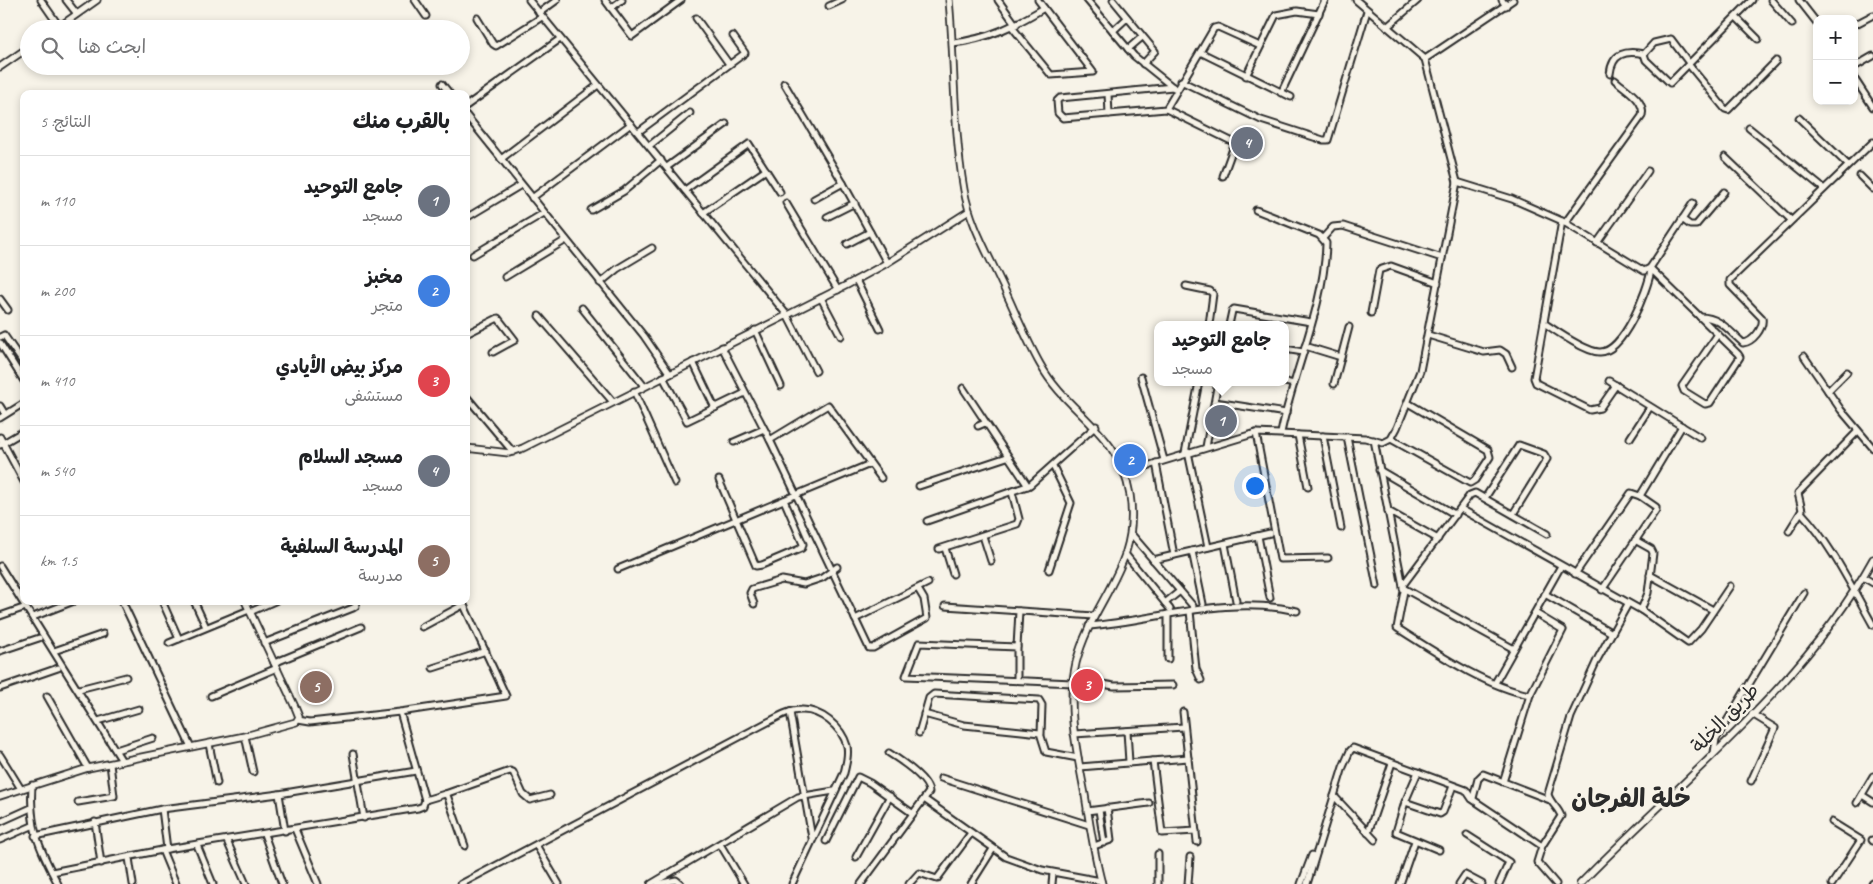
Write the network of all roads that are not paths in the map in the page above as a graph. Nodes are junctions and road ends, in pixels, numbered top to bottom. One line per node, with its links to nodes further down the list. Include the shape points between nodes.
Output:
1 (40, 0): 39 (street)
2 (66, 0): 29 (street)
3 (97, 0): 29 (street)
4 (415, 0): 33 (street)
5 (529, 0): 31 (street)
6 (557, 0): 31 (street)
7 (605, 0): 26 (street)
8 (622, 0): 26 (street)
9 (681, 0): 26 (street, via 632,36)
10 (842, 0): 24 (street)
11 (950, 0): 50 (street)
12 (998, 0): 43 (street)
13 (1038, 0): 27 (street)
14 (1087, 0): 45 (street)
15 (1113, 0): 37 (street)
16 (1325, 0): 30 (street)
17 (1356, 0): 28 (street)
18 (1418, 0): 44 (street)
19 (1502, 0): 25 (street)
20 (1512, 0): 25 (street)
21 (1752, 0): 34 (street)
22 (1771, 0): 42 (street)
23 (1799, 0): 38 (street)
24 (829, 6)
25 (1506, 6): 57 (street)
26 (611, 8)
27 (1044, 8): 43 (street); 43 (street, via 1093,73 1050,75)
28 (1367, 11): 44 (street); 67 (street, via 1328,140 1276,126)
29 (76, 14): 40 (street)
30 (1319, 14): 51 (street, via 1298,11 1278,14); 74 (street)
31 (540, 15): 35 (street, via 496,46); 48 (street)
32 (1873, 15): 41 (street)
33 (426, 16)
34 (1736, 17): 49 (street); 61 (street)
35 (477, 18)
36 (696, 18): 59 (street)
37 (1127, 18): 45 (street); 47 (street)
38 (1813, 18)
39 (52, 20)
40 (68, 20)
41 (1858, 23)
42 (1792, 24)
43 (1014, 26): 50 (street, via 979,40)
44 (1387, 27): 57 (street)
45 (1113, 30): 52 (street)
46 (733, 36): 59 (street, via 745,53)
47 (1142, 36): 52 (street); 60 (street, via 1155,52)
48 (560, 39): 71 (street); 77 (street)
49 (1758, 39)
50 (953, 43): 113 (street, via 962,169)
51 (1260, 46): 53 (street, via 1218,26); 65 (street)
52 (1128, 49): 60 (street)
53 (1200, 52): 65 (street); 67 (street)
54 (20, 53): 63 (street)
55 (1644, 54): 61 (street, via 1654,43 1671,39); 61 (street, via 1669,84); 64 (street, via 1627,52 1619,55 1612,62)
56 (1873, 56): 62 (street)
57 (1425, 59): 99 (street)
58 (1776, 61): 61 (street, via 1728,110)
59 (729, 64): 87 (street)
60 (1144, 64): 72 (street)
61 (1689, 64)
62 (1858, 65)
63 (0, 67)
64 (1610, 74)
65 (1246, 76): 74 (street)
66 (1615, 80): 121 (street, via 1640,102 1642,116)
67 (1181, 81): 72 (street)
68 (784, 83): 100 (street)
69 (442, 84): 73 (street)
70 (1858, 84): 78 (street)
71 (598, 85): 84 (street); 91 (street)
72 (1175, 88): 75 (street); 79 (street)
73 (447, 90)
74 (1281, 93): 76 (street)
75 (1108, 94): 81 (street); 81 (street, via 1060,98 1057,101 1061,118)
76 (1291, 97)
77 (470, 103)
78 (1873, 107)
79 (1166, 109): 81 (street); 97 (street, via 1234,142 1236,145)
80 (690, 113): 89 (street)
81 (1109, 114)
82 (1799, 118): 93 (street)
83 (470, 119): 91 (street)
84 (631, 124): 87 (street); 107 (street)
85 (726, 124): 94 (street)
86 (1749, 128): 102 (street)
87 (638, 132): 89 (street)
88 (1873, 142): 93 (street)
89 (649, 146): 92 (street)
90 (1725, 157): 120 (street)
91 (501, 159): 101 (street)
92 (661, 160): 94 (street); 112 (street, via 624,191)
93 (1848, 165): 102 (street)
94 (667, 167): 104 (street)
95 (766, 170): 104 (street, via 748,144); 105 (street); 116 (street)
96 (1648, 171): 126 (street)
97 (1223, 176)
98 (1860, 176): 103 (street)
99 (1457, 182): 121 (street, via 1512,199); 129 (street)
100 (843, 183): 108 (street); 109 (street)
101 (521, 185): 107 (street); 117 (street)
102 (1824, 189): 120 (street)
103 (1873, 189)
104 (685, 190): 116 (street)
105 (780, 192)
106 (1724, 192): 119 (street, via 1696,225)
107 (532, 198): 115 (street)
108 (814, 199)
109 (854, 202): 118 (street); 122 (street)
110 (786, 203): 137 (street)
111 (1693, 204): 119 (street)
112 (591, 210)
113 (969, 210): 130 (street); 201 (street, via 1040,363 1056,387)
114 (1256, 210): 123 (street)
115 (544, 213): 124 (street); 128 (street)
116 (704, 213): 143 (street)
117 (470, 216)
118 (827, 217)
119 (1682, 219): 131 (street)
120 (1791, 220): 145 (street, via 1729,282 1762,318 1763,323 1753,338 1743,343 1721,323)
121 (1564, 222): 126 (street); 149 (street)
122 (870, 232): 125 (street); 130 (street)
123 (1323, 238): 129 (street, via 1333,227 1343,226); 148 (street, via 1326,248 1323,271)
124 (566, 240): 132 (street); 134 (street)
125 (847, 244)
126 (1596, 244): 131 (street, via 1642,270)
127 (652, 248): 134 (street)
128 (473, 254)
129 (1442, 258): 135 (street)
130 (887, 263): 133 (street)
131 (1650, 269): 145 (street); 149 (street, via 1648,286 1636,313 1622,336 1605,351 1585,346)
132 (505, 277)
133 (856, 280): 137 (street); 151 (street)
134 (600, 283): 171 (street)
135 (1438, 283): 142 (street, via 1390,266 1383,267 1379,270); 155 (street)
136 (1186, 286): 146 (street, via 1213,294)
137 (838, 290): 138 (street)
138 (821, 298): 143 (street); 156 (street)
139 (0, 299): 141 (street)
140 (582, 308): 180 (street)
141 (8, 310)
142 (1371, 313)
143 (787, 315): 152 (street); 169 (street)
144 (540, 316): 189 (street)
145 (1700, 317): 154 (street)
146 (1210, 321)
147 (1230, 321): 148 (street, via 1234,309)
148 (1311, 322): 159 (street)
149 (1544, 323): 179 (street, via 1533,372 1536,382 1595,410 1600,408)
150 (1349, 327): 165 (street)
151 (880, 329)
152 (755, 330): 160 (street); 181 (street)
153 (470, 332): 162 (street, via 498,318 515,340)
154 (1718, 334): 154 (street, via 1682,386 1684,391 1704,404 1710,403 1740,357)
155 (1428, 335): 168 (street, via 1484,352 1500,350 1506,354); 191 (street)
156 (841, 336)
157 (0, 337): 166 (street, via 4,335 9,340)
158 (0, 343): 172 (street)
159 (1305, 346): 163 (street); 165 (street)
160 (722, 347): 167 (street); 187 (street)
161 (1289, 350): 163 (street)
162 (493, 352)
163 (1303, 352): 177 (street)
164 (1804, 356): 186 (street)
165 (1341, 357): 178 (street)
166 (20, 358)
167 (693, 362): 171 (street); 195 (street)
168 (1512, 367)
169 (816, 371)
170 (1847, 372): 186 (street)
171 (670, 374): 173 (street)
172 (20, 376)
173 (663, 377): 180 (street); 195 (street, via 686,420)
174 (1141, 377): 225 (street)
175 (1610, 381): 179 (street)
176 (1289, 383): 177 (street)
177 (1294, 384): 196 (street)
178 (1334, 384)
179 (1616, 385): 194 (street)
180 (644, 386): 185 (street)
181 (781, 386)
182 (1198, 386): 223 (street)
183 (1217, 386): 190 (street)
184 (963, 388): 199 (street)
185 (634, 391): 189 (street); 234 (street)
186 (1828, 391): 204 (street)
187 (745, 393): 195 (street); 203 (street)
188 (470, 401): 222 (street)
189 (613, 402): 222 (street)
190 (1215, 402): 196 (street); 219 (street)
191 (1408, 403): 214 (street); 214 (street, via 1488,450 1490,457 1470,483)
192 (20, 405): 197 (street)
193 (0, 406): 197 (street)
194 (1650, 407): 202 (street); 212 (street)
195 (715, 408)
196 (1286, 413): 207 (street)
197 (5, 414): 198 (street)
198 (0, 418)
199 (986, 423): 200 (street); 224 (street)
200 (978, 426)
201 (1096, 426): 228 (street); 230 (street, via 1116,454)
202 (1682, 426): 213 (street); 240 (street)
203 (764, 428): 215 (street); 217 (street)
204 (1858, 431): 221 (street); 245 (street, via 1798,492)
205 (20, 433): 218 (street)
206 (1256, 433): 207 (street); 219 (street); 264 (street, via 1280,559)
207 (1281, 433): 208 (street)
208 (1298, 435): 209 (street); 237 (street)
209 (1323, 436): 211 (street); 250 (street)
210 (0, 437): 218 (street)
211 (1347, 437): 216 (street); 282 (street)
212 (1630, 438)
213 (1701, 438)
214 (1391, 439): 216 (street, via 1383,443)
215 (770, 440): 227 (street, via 828,405); 239 (street)
216 (1374, 440): 229 (street)
217 (734, 442)
218 (2, 444): 231 (street)
219 (1206, 447): 223 (street)
220 (470, 448): 222 (street)
221 (1873, 448)
222 (513, 452)
223 (1187, 453): 225 (street); 260 (street)
224 (1008, 457): 235 (street); 236 (street)
225 (1164, 460): 226 (street)
226 (1156, 463): 230 (street); 263 (street)
227 (870, 464): 232 (street); 239 (street)
228 (1053, 466): 236 (street); 272 (street, via 1070,503)
229 (1379, 470): 244 (street); 247 (street)
230 (1124, 473): 254 (street, via 1130,496)
231 (20, 475)
232 (881, 478)
233 (719, 480): 248 (street)
234 (675, 483)
235 (919, 486)
236 (1028, 486): 238 (street)
237 (1308, 488)
238 (1012, 492): 249 (street); 255 (street, via 1018,522)
239 (794, 494): 242 (street); 273 (street)
240 (1640, 496): 258 (street, via 1653,503 1656,509); 275 (street, via 1630,494)
241 (1485, 498): 243 (street, via 1473,494); 246 (street); 246 (street, via 1519,445 1546,455)
242 (784, 500): 248 (street); 248 (street, via 803,544 799,550 762,566 756,566)
243 (1461, 509): 247 (street); 269 (street)
244 (1388, 511): 257 (street); 284 (street)
245 (1801, 512): 251 (street); 289 (street, via 1829,545)
246 (1513, 514): 253 (street)
247 (1456, 515): 257 (street)
248 (735, 520): 271 (street)
249 (928, 521)
250 (1341, 528)
251 (1789, 530)
252 (1270, 533): 256 (street)
253 (1547, 534)
254 (1132, 535): 262 (street); 266 (street)
255 (983, 536): 267 (street); 274 (street, via 942,549)
256 (1258, 536): 259 (street); 292 (street)
257 (1438, 539): 284 (street)
258 (1635, 540): 276 (street, via 1653,553); 286 (street)
259 (1225, 544): 260 (street); 293 (street)
260 (1208, 547): 261 (street)
261 (1192, 551): 263 (street); 296 (street)
262 (1126, 555): 294 (street); 318 (street)
263 (1174, 555): 266 (street)
264 (1328, 558)
265 (1873, 559): 278 (street, طريق الخلة)
266 (1153, 560): 287 (street)
267 (990, 561)
268 (0, 566): 277 (street)
269 (1561, 566): 275 (street); 290 (street)
270 (837, 567): 273 (street)
271 (618, 569)
272 (1048, 570)
273 (831, 571): 295 (street, via 804,584 782,580 752,589 750,593); 320 (street)
274 (953, 574)
275 (1575, 574): 286 (street)
276 (1650, 575): 310 (street); 311 (street)
277 (6, 576): 279 (street); 291 (street)
278 (1863, 577): 280 (street); 289 (street, طريق الخلة)
279 (0, 578)
280 (1873, 583)
281 (928, 584): 285 (street)
282 (1377, 586)
283 (1730, 586): 311 (street)
284 (1403, 587): 333 (street); 345 (street, via 1404,601 1398,628)
285 (918, 589): 320 (street); 320 (street, via 924,599 927,618 874,648 868,646)
286 (1602, 590): 297 (street)
287 (1180, 591): 294 (street); 309 (street)
288 (1804, 593): 371 (street, via 1716,739)
289 (1854, 593): 321 (street); 357 (street, طريق الخلة, via 1809,652)
290 (1545, 594): 316 (street); 326 (street)
291 (20, 598)
292 (1270, 598)
293 (1236, 600)
294 (1166, 603): 315 (street)
295 (754, 604)
296 (1203, 604)
297 (1628, 604): 310 (street); 326 (street)
298 (64, 605): 319 (street)
299 (124, 605): 368 (street)
300 (164, 605): 329 (street)
301 (196, 605): 323 (street)
302 (246, 605): 312 (street)
303 (265, 605): 312 (street)
304 (356, 605): 331 (street)
305 (460, 605): 325 (street)
306 (464, 605): 334 (street)
307 (946, 606): 313 (street)
308 (26, 607): 317 (street); 319 (street)
309 (1191, 608): 314 (street, via 1266,605); 315 (street); 343 (street, via 1196,669)
310 (1641, 610): 311 (street, via 1688,643)
311 (1713, 610)
312 (249, 611): 323 (street); 331 (street)
313 (1019, 611): 318 (street); 332 (street)
314 (1297, 611)
315 (1169, 612): 322 (street); 337 (street)
316 (1535, 613): 333 (street); 349 (street, via 1562,630)
317 (0, 616)
318 (1094, 616): 322 (street)
319 (33, 617): 336 (street)
320 (856, 619)
321 (1873, 625)
322 (1089, 626): 344 (street, via 1076,664)
323 (206, 627): 329 (street)
324 (361, 627): 338 (street)
325 (422, 627)
326 (1612, 633): 407 (street, via 1571,717 1548,794)
327 (103, 634): 336 (street)
328 (39, 638): 335 (street)
329 (179, 639): 330 (street)
330 (169, 643)
331 (264, 643): 338 (street)
332 (1017, 647): 342 (street); 342 (street, via 919,643 906,676)
333 (1514, 649): 345 (street)
334 (486, 650): 340 (street); 353 (street, via 506,696)
335 (0, 651)
336 (54, 651): 348 (street)
337 (1168, 659)
338 (275, 665): 351 (street); 358 (street, via 297,710)
339 (58, 668): 347 (street)
340 (433, 668)
341 (126, 677): 348 (street)
342 (1017, 680): 344 (street)
343 (1201, 680)
344 (1074, 681): 346 (street, via 1114,686); 364 (street)
345 (1494, 683): 349 (street)
346 (1173, 685)
347 (0, 688)
348 (79, 689): 359 (street)
349 (1530, 695): 390 (street)
350 (47, 696): 382 (street)
351 (211, 696)
352 (139, 710): 359 (street)
353 (400, 712): 358 (street, via 310,722); 383 (street)
354 (790, 712): 395 (street, via 814,712 840,732 848,757); 399 (street); 443 (street)
355 (1182, 712): 360 (street)
356 (924, 714): 362 (street); 363 (street, via 964,725); 363 (street, via 929,698 934,694 1039,700 1042,705)
357 (1752, 714): 371 (street, طريق الخلة); 389 (street, via 1776,728)
358 (298, 720): 365 (street)
359 (98, 721): 369 (street)
360 (1184, 726): 361 (street); 375 (street)
361 (1128, 731): 364 (street); 378 (street)
362 (920, 733)
363 (1041, 734): 374 (street, via 1046,752)
364 (1074, 734): 374 (street)
365 (245, 736): 367 (street); 384 (street)
366 (153, 738): 369 (street)
367 (209, 744): 368 (street); 391 (street)
368 (191, 747): 376 (street)
369 (116, 750): 376 (street)
370 (889, 753): 404 (street, via 928,785 929,792)
371 (1714, 753): 486 (street, طريق الخلة)
372 (353, 754): 388 (street)
373 (0, 755): 394 (street)
374 (1078, 758): 381 (street)
375 (1188, 758): 377 (street); 427 (street)
376 (122, 761): 380 (street)
377 (1153, 761): 378 (street); 427 (street, via 1162,833)
378 (1129, 762): 381 (street)
379 (1392, 763): 385 (street); 403 (street, via 1352,748); 429 (street)
380 (110, 764): 382 (street); 408 (street, via 114,796)
381 (1080, 767): 417 (street)
382 (88, 768): 392 (street)
383 (416, 771): 388 (street); 406 (street)
384 (253, 772)
385 (1418, 772): 393 (street); 409 (street)
386 (1873, 776): 400 (street)
387 (941, 778): 423 (street)
388 (358, 781): 396 (street); 419 (street)
389 (1751, 781)
390 (1503, 782): 405 (street, via 1480,774); 407 (street)
391 (217, 783)
392 (32, 785): 394 (street); 413 (street)
393 (1453, 786): 405 (street, via 1466,790); 409 (street, via 1440,814)
394 (21, 789): 401 (street)
395 (834, 791): 399 (street); 433 (street)
396 (278, 794): 415 (street); 426 (street)
397 (445, 794): 398 (street, via 510,771 525,798 530,800); 406 (street); 444 (street)
398 (550, 795)
399 (805, 795): 433 (street); 441 (street)
400 (1862, 795): 410 (street); 412 (street)
401 (0, 796)
402 (890, 796): 418 (street); 437 (street, via 857,778); 452 (street)
403 (1334, 796): 429 (street); 480 (street)
404 (924, 799): 418 (street); 428 (street)
405 (1472, 799): 446 (street)
406 (425, 800): 419 (street, via 418,808)
407 (1550, 800): 446 (street, via 1561,816)
408 (78, 802)
409 (1406, 802): 438 (street, via 1396,832)
410 (1873, 802)
411 (1149, 803): 414 (street)
412 (1857, 803)
413 (31, 808): 420 (street); 424 (street)
414 (1107, 808): 416 (street); 440 (street, via 1111,840)
415 (162, 809): 421 (street); 448 (street)
416 (1099, 810): 417 (street); 440 (street)
417 (1088, 811): 423 (street)
418 (912, 813): 473 (street)
419 (364, 818): 425 (street)
420 (0, 822)
421 (95, 822): 432 (street); 455 (street)
422 (1832, 822): 487 (street, via 1861,840)
423 (1089, 825): 445 (street)
424 (32, 826): 432 (street); 434 (street)
425 (295, 829): 426 (street); 466 (street)
426 (285, 831): 430 (street)
427 (1196, 831): 439 (street)
428 (971, 833): 447 (street); 474 (street, via 937,879 919,874)
429 (1368, 833): 435 (street)
430 (264, 834): 436 (street); 465 (street)
431 (1467, 835): 484 (street, via 1510,862)
432 (35, 836): 456 (street)
433 (813, 838): 472 (street)
434 (0, 840)
435 (1375, 840)
436 (227, 841): 442 (street); 464 (street)
437 (826, 841)
438 (1415, 841): 449 (street); 481 (street)
439 (1197, 842)
440 (1104, 843): 445 (street)
441 (720, 844): 469 (street); 471 (street)
442 (197, 845): 448 (street); 463 (street)
443 (536, 845): 467 (street); 468 (street)
444 (465, 846)
445 (1094, 846): 459 (street)
446 (1542, 846): 485 (street, via 1537,862)
447 (993, 848): 457 (street, via 1024,864); 475 (street)
448 (165, 850): 454 (street); 462 (street)
449 (1439, 850)
450 (1158, 854): 477 (street)
451 (1312, 855): 479 (street)
452 (856, 856)
453 (1190, 857): 478 (street)
454 (129, 858): 455 (street); 461 (street)
455 (101, 863): 456 (street)
456 (52, 872): 460 (street)
457 (1053, 873): 459 (street); 476 (street)
458 (678, 883): 470 (street)
459 (1101, 883)
460 (58, 884)
461 (133, 884)
462 (176, 884)
463 (213, 884)
464 (246, 884)
465 (282, 884)
466 (318, 884)
467 (461, 884)
468 (559, 884)
469 (651, 884)
470 (658, 884)
471 (744, 884)
472 (792, 884)
473 (861, 884)
474 (908, 884)
475 (971, 884)
476 (1052, 884)
477 (1158, 884)
478 (1188, 884)
479 (1301, 884)
480 (1307, 884)
481 (1400, 884)
482 (1459, 884): 483 (street, via 1465,875)
483 (1482, 884)
484 (1499, 884)
485 (1556, 884)
486 (1580, 884)
487 (1832, 884)

